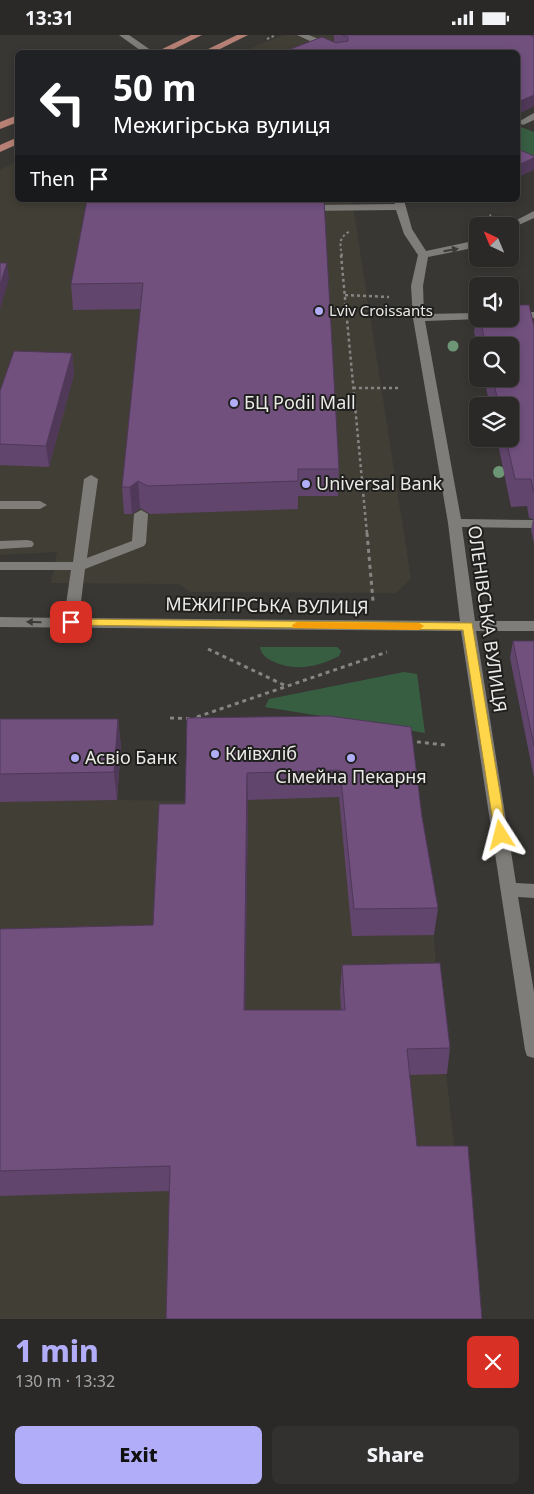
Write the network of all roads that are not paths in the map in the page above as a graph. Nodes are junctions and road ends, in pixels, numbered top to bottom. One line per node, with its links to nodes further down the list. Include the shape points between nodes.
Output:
1 (123, 35): 5 (street)
2 (198, 35): 6 (main road)
3 (244, 35): 7 (main road)
4 (301, 35): 8 (street)
5 (146, 50)
6 (165, 50)
7 (211, 50)
8 (340, 50)
9 (534, 116): 11 (street)
10 (15, 119): 12 (main road)
11 (523, 122)
12 (0, 126)
13 (15, 142): 14 (main road)
14 (0, 149)
15 (400, 204): 16 (street); 21 (street, via 409,237)
16 (290, 208)
17 (534, 214): 18 (street)
18 (521, 221): 19 (street)
19 (534, 227)
20 (469, 246): 21 (street, one-way to 20)
21 (423, 255): 25 (street, ОЛЕНІВСЬКА ВУЛИЦЯ, via 417,285)
22 (519, 315): 23 (street)
23 (534, 315)
24 (469, 316): 25 (street)
25 (419, 318): 30 (street, ОЛЕНІВСЬКА ВУЛИЦЯ)
26 (91, 479): 35 (street)
27 (0, 505): 28 (street)
28 (40, 505)
29 (141, 514): 35 (street, via 139,543)
30 (455, 523): 31 (street); 38 (street, ОЛЕНІВСЬКА ВУЛИЦЯ)
31 (534, 524)
32 (28, 544): 33 (street)
33 (0, 545)
34 (0, 565): 35 (street)
35 (79, 566): 37 (street)
36 (0, 622): 37 (street, МЕЖИГІРСЬКА ВУЛИЦЯ, one-way to 36)
37 (71, 622): 38 (street, МЕЖИГІРСЬКА ВУЛИЦЯ)
38 (468, 626): 39 (street, МЕЖИГІРСЬКА ВУЛИЦЯ); 40 (street, ОЛЕНІВСЬКА ВУЛИЦЯ)
39 (534, 626)
40 (510, 890): 41 (street); 42 (street, ОЛЕНІВСЬКА ВУЛИЦЯ)
41 (534, 891)
42 (534, 1049)

